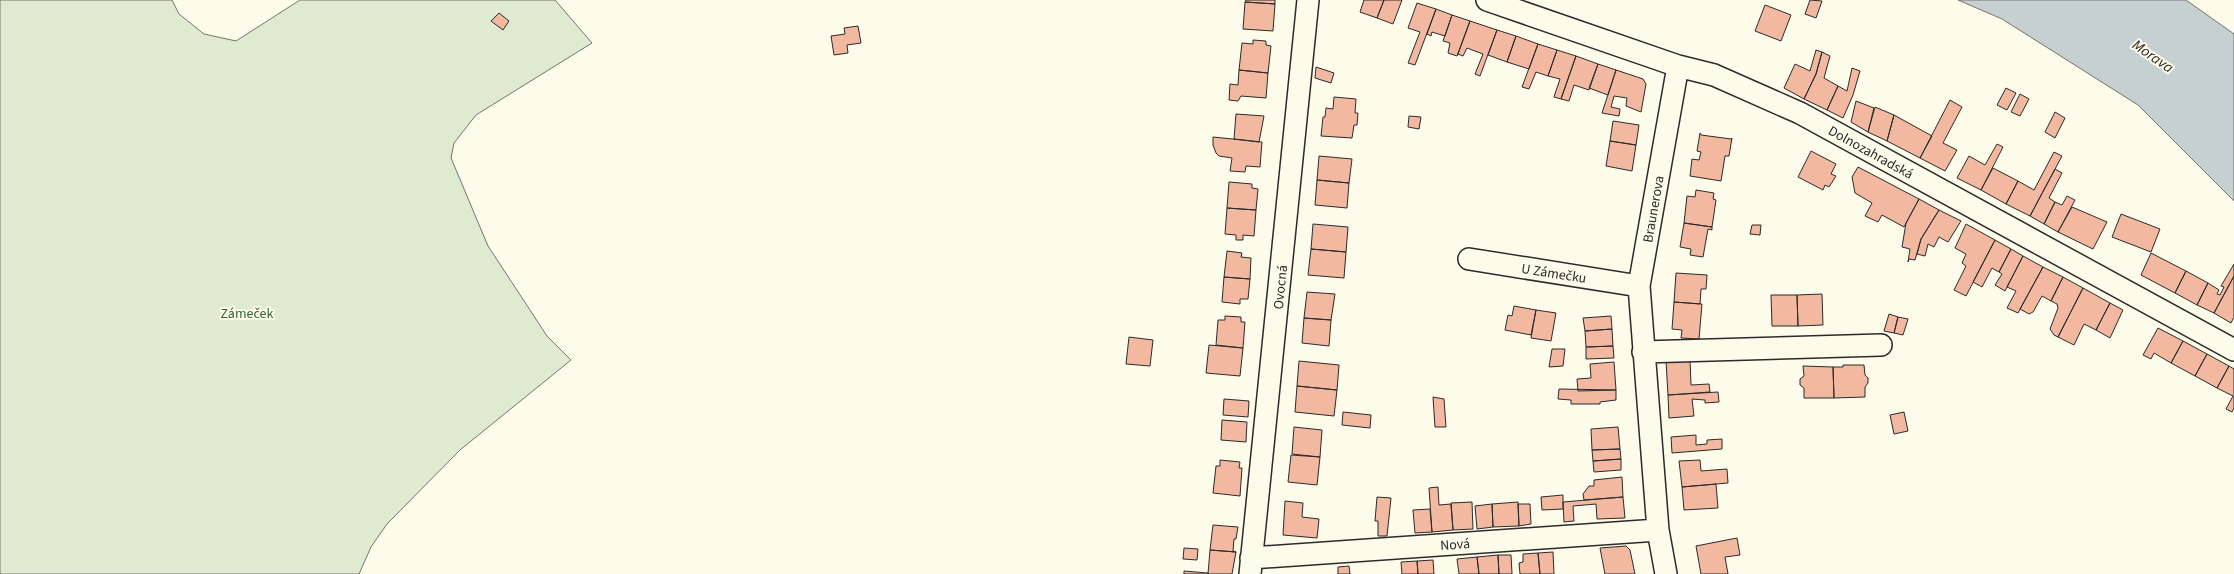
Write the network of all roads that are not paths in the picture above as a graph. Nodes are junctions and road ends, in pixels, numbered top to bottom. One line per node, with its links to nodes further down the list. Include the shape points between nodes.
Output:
1 (1308, 0): 10 (street, Ovocná)
2 (1488, 0): 3 (street, Dolnozahradská)
3 (1678, 66): 5 (street, Braunerova); 7 (street, Dolnozahradská, via 1714,74 1800,113)
4 (1469, 260): 5 (street, U Zámečku)
5 (1639, 286): 8 (street, Braunerova)
6 (1881, 345): 8 (street)
7 (2234, 350)
8 (1643, 352): 9 (street, Braunerova)
9 (1658, 530): 10 (street, Nová); 11 (street, Braunerova)
10 (1250, 566)
11 (1666, 574)

